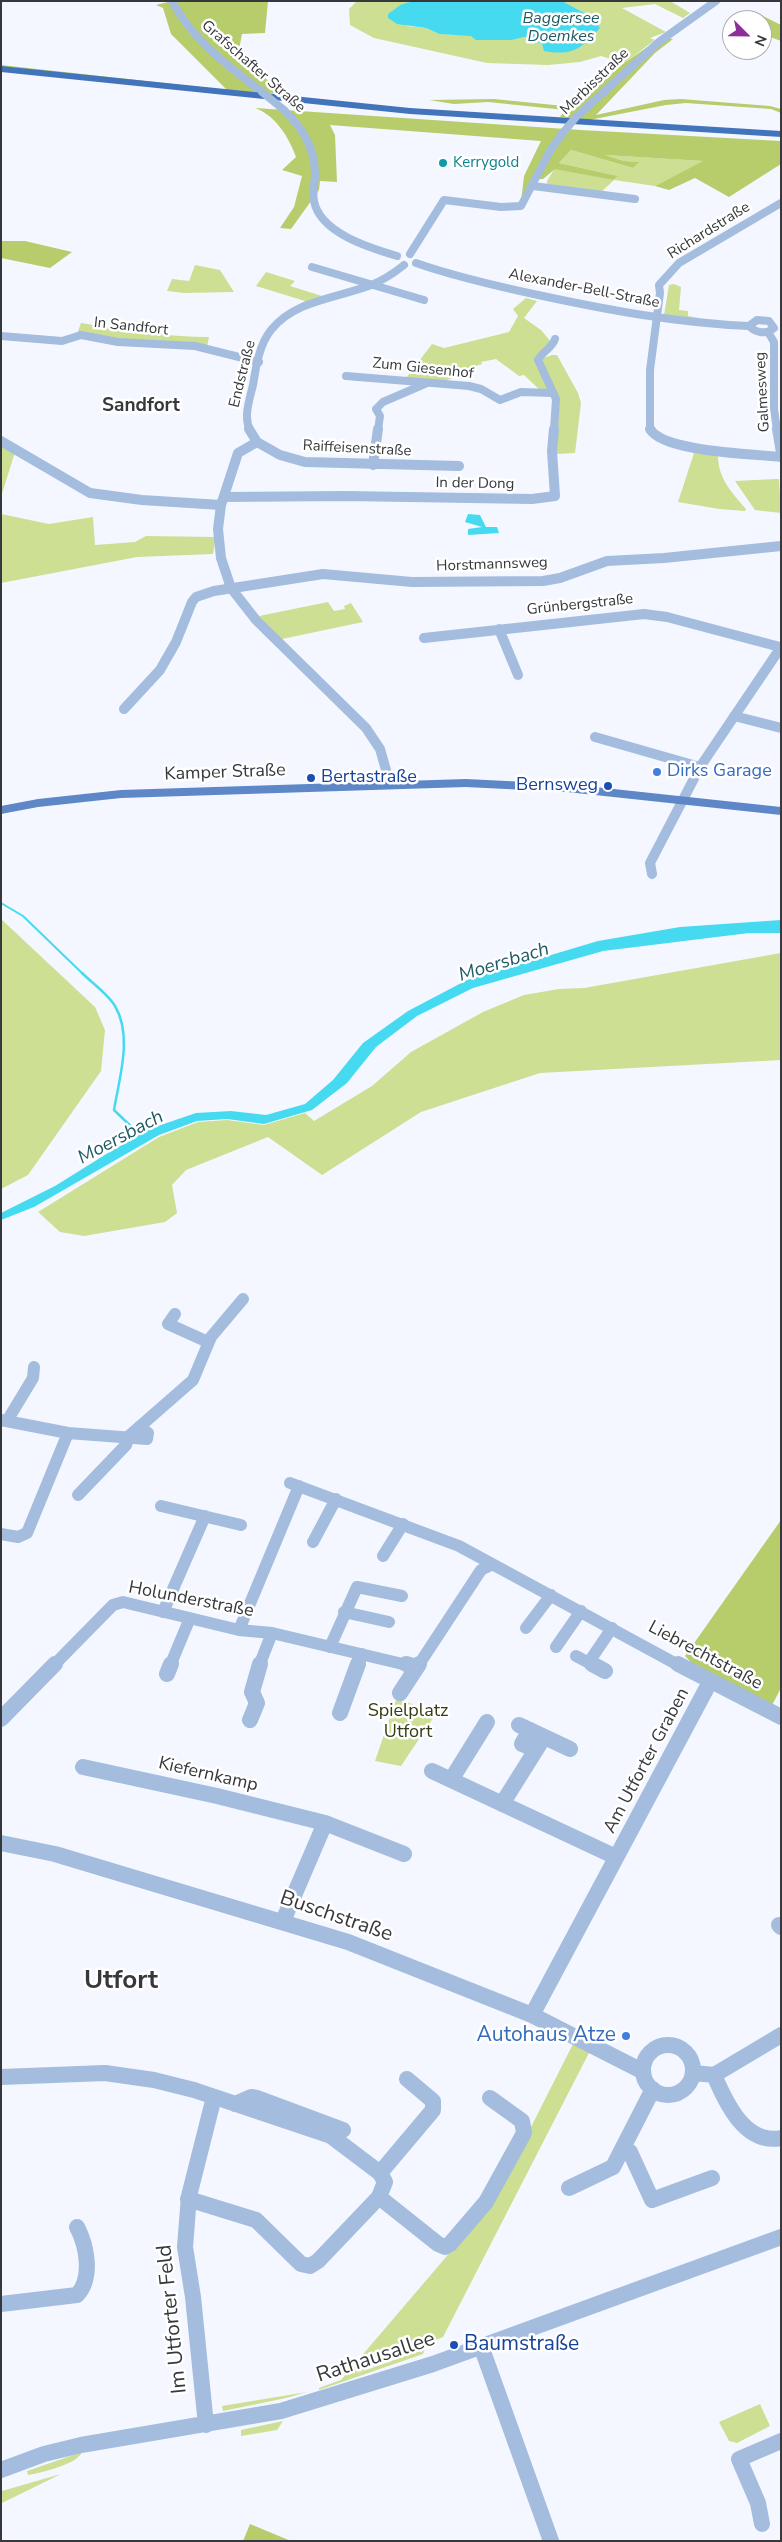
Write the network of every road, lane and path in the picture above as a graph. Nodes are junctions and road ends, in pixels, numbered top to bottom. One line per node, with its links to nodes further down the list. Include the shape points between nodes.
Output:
1 (172, 1): 13 (street, Grafschafter Straße, bridge, via 181,19 202,43 284,110 306,137 314,155 314,202 328,222 354,240)
2 (716, 1): 9 (street, Merbisstraße, bridge, via 639,58 576,117 551,150)
3 (1, 69): 6 (highway, via 344,105)
4 (1, 74): 8 (highway, via 344,110 552,126)
5 (618, 119): 6 (highway, via 593,122)
6 (540, 120): 7 (highway)
7 (781, 134)
8 (781, 138)
9 (533, 186): 10 (street); 12 (street, Merbisstraße, via 521,206 501,207 444,200)
10 (635, 199)
11 (781, 203): 19 (street, Richardstraße, via 673,268 659,285)
12 (410, 254): 13 (street); 14 (street, via 418,258)
13 (397, 256): 15 (street, via 397,263)
14 (416, 262): 15 (street); 19 (street, Alexander-Bell-Straße, via 517,291)
15 (404, 265): 17 (street, Endstraße, via 390,278)
16 (312, 266): 17 (street)
17 (374, 285): 18 (street); 23 (street, Endstraße, via 306,306 281,321 266,339)
18 (424, 300)
19 (655, 317): 20 (street, Alexander-Bell-Straße, via 749,326 755,331); 29 (street, Richardstraße, via 650,370 650,430 656,437 689,448)
20 (774, 327): 29 (street, Galmesweg, via 774,409)
21 (1, 336): 23 (street, In Sandfort, via 62,341 81,335 125,342 195,346)
22 (556, 339): 26 (street, In der Dong, via 538,360)
23 (259, 362): 28 (street, Endstraße, via 247,415 248,426)
24 (346, 376): 25 (street, Zum Giesenhof)
25 (428, 382): 26 (street, Zum Giesenhof, via 481,389 500,400 521,392); 30 (street, via 376,408 380,416)
26 (553, 393): 32 (street, In der Dong, via 556,407 552,451 555,496 345,496)
27 (1, 441): 32 (street, via 90,493 142,500)
28 (257, 442): 30 (street, Raiffeisenstraße, via 280,455 305,462); 32 (street, via 238,453)
29 (781, 455)
30 (373, 465): 31 (street, Raiffeisenstraße)
31 (459, 466)
32 (223, 501): 34 (street, via 219,545)
33 (781, 546): 34 (street, Horstmannsweg, via 664,558 607,560 543,581 412,582 323,574)
34 (231, 588): 39 (street, via 202,594 192,602 177,641 153,681 128,701); 44 (street, via 262,626 366,728 380,748)
35 (499, 630): 36 (street, Grünbergstraße); 37 (street, Grünbergstraße, via 644,614); 38 (street)
36 (424, 638)
37 (781, 647): 40 (street)
38 (518, 674)
39 (124, 710)
40 (734, 716): 41 (street); 43 (street)
41 (781, 728)
42 (596, 737): 43 (street)
43 (700, 766): 45 (street)
44 (390, 784): 45 (main road, Kamper Straße, via 528,785); 46 (main road, Kamper Straße, via 121,794)
45 (681, 801): 47 (main road, Kamper Straße); 48 (street, via 650,863)
46 (1, 810)
47 (781, 811)
48 (652, 874)
49 (243, 1299): 51 (street)
50 (175, 1314): 51 (street, via 168,1324)
51 (208, 1342): 54 (street, via 193,1380)
52 (34, 1367): 53 (street, via 33,1378)
53 (4, 1420): 55 (street)
54 (139, 1427): 56 (street); 56 (street, via 148,1433 147,1439)
55 (68, 1433): 56 (street); 63 (street, via 27,1533 18,1537)
56 (128, 1439): 57 (street)
57 (78, 1496)
58 (336, 1499): 61 (street, Liebrechtstraße); 64 (street); 76 (street, Liebrechtstraße, via 294,1484)
59 (161, 1506): 60 (street)
60 (204, 1516): 62 (street); 70 (street)
61 (403, 1524): 65 (street); 66 (street, Liebrechtstraße, via 459,1546 486,1561)
62 (242, 1525)
63 (1, 1534)
64 (313, 1542)
65 (383, 1556)
66 (488, 1566): 67 (street, Liebrechtstraße, via 501,1568); 83 (street, via 481,1570)
67 (551, 1595): 69 (street, Liebrechtstraße); 74 (street)
68 (402, 1596): 71 (street, via 358,1587)
69 (581, 1611): 75 (street, Liebrechtstraße); 79 (street)
70 (163, 1612): 72 (street, Holunderstraße); 90 (street, Holunderstraße, via 123,1602 113,1605)
71 (344, 1612): 73 (street); 78 (street)
72 (190, 1618): 76 (street, Holunderstraße); 85 (street)
73 (390, 1622)
74 (526, 1628)
75 (612, 1628): 82 (street); 86 (street, Liebrechtstraße)
76 (239, 1630): 77 (street, Holunderstraße)
77 (272, 1633): 78 (street, Holunderstraße); 91 (street, via 254,1680 252,1692 257,1703)
78 (330, 1647): 80 (street, Holunderstraße)
79 (556, 1647)
80 (362, 1654): 83 (street, Holunderstraße); 88 (street)
81 (576, 1656): 82 (street)
82 (589, 1662): 84 (street)
83 (417, 1667): 87 (street)
84 (605, 1671)
85 (167, 1674)
86 (710, 1682): 89 (street, Liebrechtstraße); 103 (street, Am Utforter Graben)
87 (400, 1693)
88 (340, 1713)
89 (781, 1717)
90 (1, 1719)
91 (250, 1720)
92 (487, 1722): 98 (street)
93 (544, 1737): 94 (street); 95 (street); 95 (street, via 524,1728 522,1744)
94 (570, 1748)
95 (536, 1750): 99 (street)
96 (83, 1767): 100 (street, Kiefernkamp)
97 (432, 1771): 98 (street, Am Utforter Graben)
98 (451, 1780): 99 (street, Am Utforter Graben)
99 (502, 1804): 103 (street, Am Utforter Graben)
100 (325, 1823): 102 (street, Kiefernkamp); 104 (street)
101 (1, 1843): 104 (street, Buschstraße, via 55,1854)
102 (404, 1854)
103 (616, 1857): 105 (street, Am Utforter Graben)
104 (283, 1921): 105 (street, Buschstraße, via 348,1942)
105 (532, 2015): 107 (street, Buschstraße)
106 (781, 2034): 109 (street)
107 (642, 2071): 108 (street, via 646,2056 659,2047 667,2046 676,2048 689,2058); 112 (street)
108 (694, 2073): 109 (street); 112 (street, via 692,2081 680,2093 661,2093)
109 (714, 2075): 117 (street, via 722,2095 753,2136 775,2141)
110 (1, 2077): 113 (street, via 105,2073 154,2080)
111 (407, 2079): 119 (street, via 433,2101 433,2110)
112 (653, 2089): 118 (street)
113 (214, 2097): 115 (street); 123 (street, Im Utforter Feld)
114 (490, 2098): 122 (street, via 522,2121 524,2133 486,2202 450,2244 445,2247 438,2244)
115 (236, 2104): 116 (street, via 251,2097 257,2098); 119 (street, via 331,2136)
116 (343, 2130)
117 (781, 2138)
118 (623, 2148): 120 (street, via 630,2152 652,2200); 121 (street, via 613,2167)
119 (380, 2173): 122 (street, via 385,2182)
120 (712, 2178)
121 (569, 2188)
122 (379, 2197): 123 (street, via 310,2266 301,2264 256,2220)
123 (188, 2200): 128 (street, Im Utforter Feld, via 187,2279 193,2297)
124 (77, 2227): 126 (street, via 84,2240 86,2284 82,2291 77,2295)
125 (781, 2237): 127 (street, Rathausallee)
126 (1, 2304)
127 (481, 2346): 128 (street, Rathausallee, via 281,2411); 132 (street)
128 (206, 2425): 130 (street, Rathausallee, via 44,2454)
129 (781, 2440): 131 (street, via 739,2459 758,2503)
130 (1, 2470)
131 (762, 2524)
132 (551, 2541)

